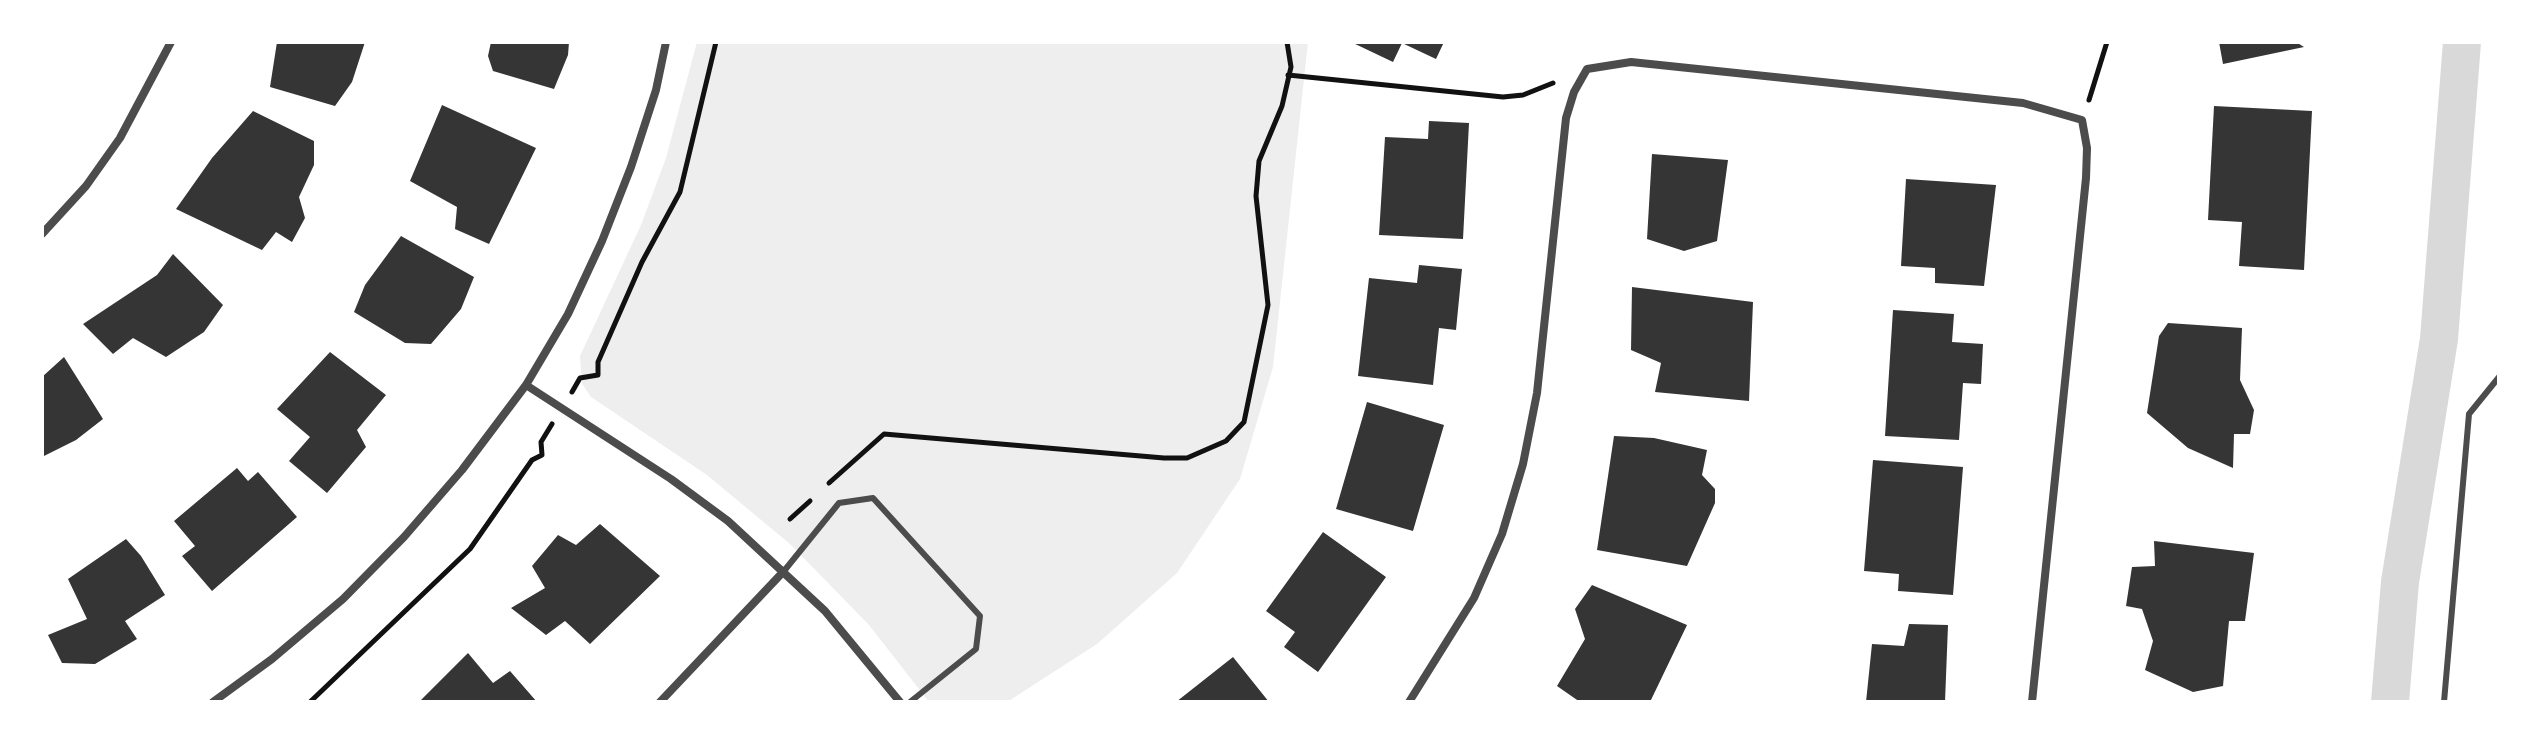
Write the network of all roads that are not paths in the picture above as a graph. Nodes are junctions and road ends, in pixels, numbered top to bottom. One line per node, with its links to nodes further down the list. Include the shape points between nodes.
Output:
1 (171, 42): 3 (street, via 120,138)
2 (666, 42): 5 (street, via 656,90 602,241 568,314)
3 (42, 234)
4 (2499, 377): 13 (lane, via 2469,414)
5 (526, 385): 6 (street, via 671,479); 7 (street, via 462,470 343,599)
6 (784, 571): 8 (street); 9 (street, via 835,622); 10 (lane, via 839,503 873,498 980,616 976,649)
7 (213, 702)
8 (660, 702)
9 (900, 702)
10 (910, 702)
11 (1409, 702): 12 (street, via 1474,598 1502,534 1523,464 1537,393 1566,118 1574,92 1587,69 1631,62 2023,103 2082,120 2086,178)
12 (2032, 702)
13 (2444, 702)

